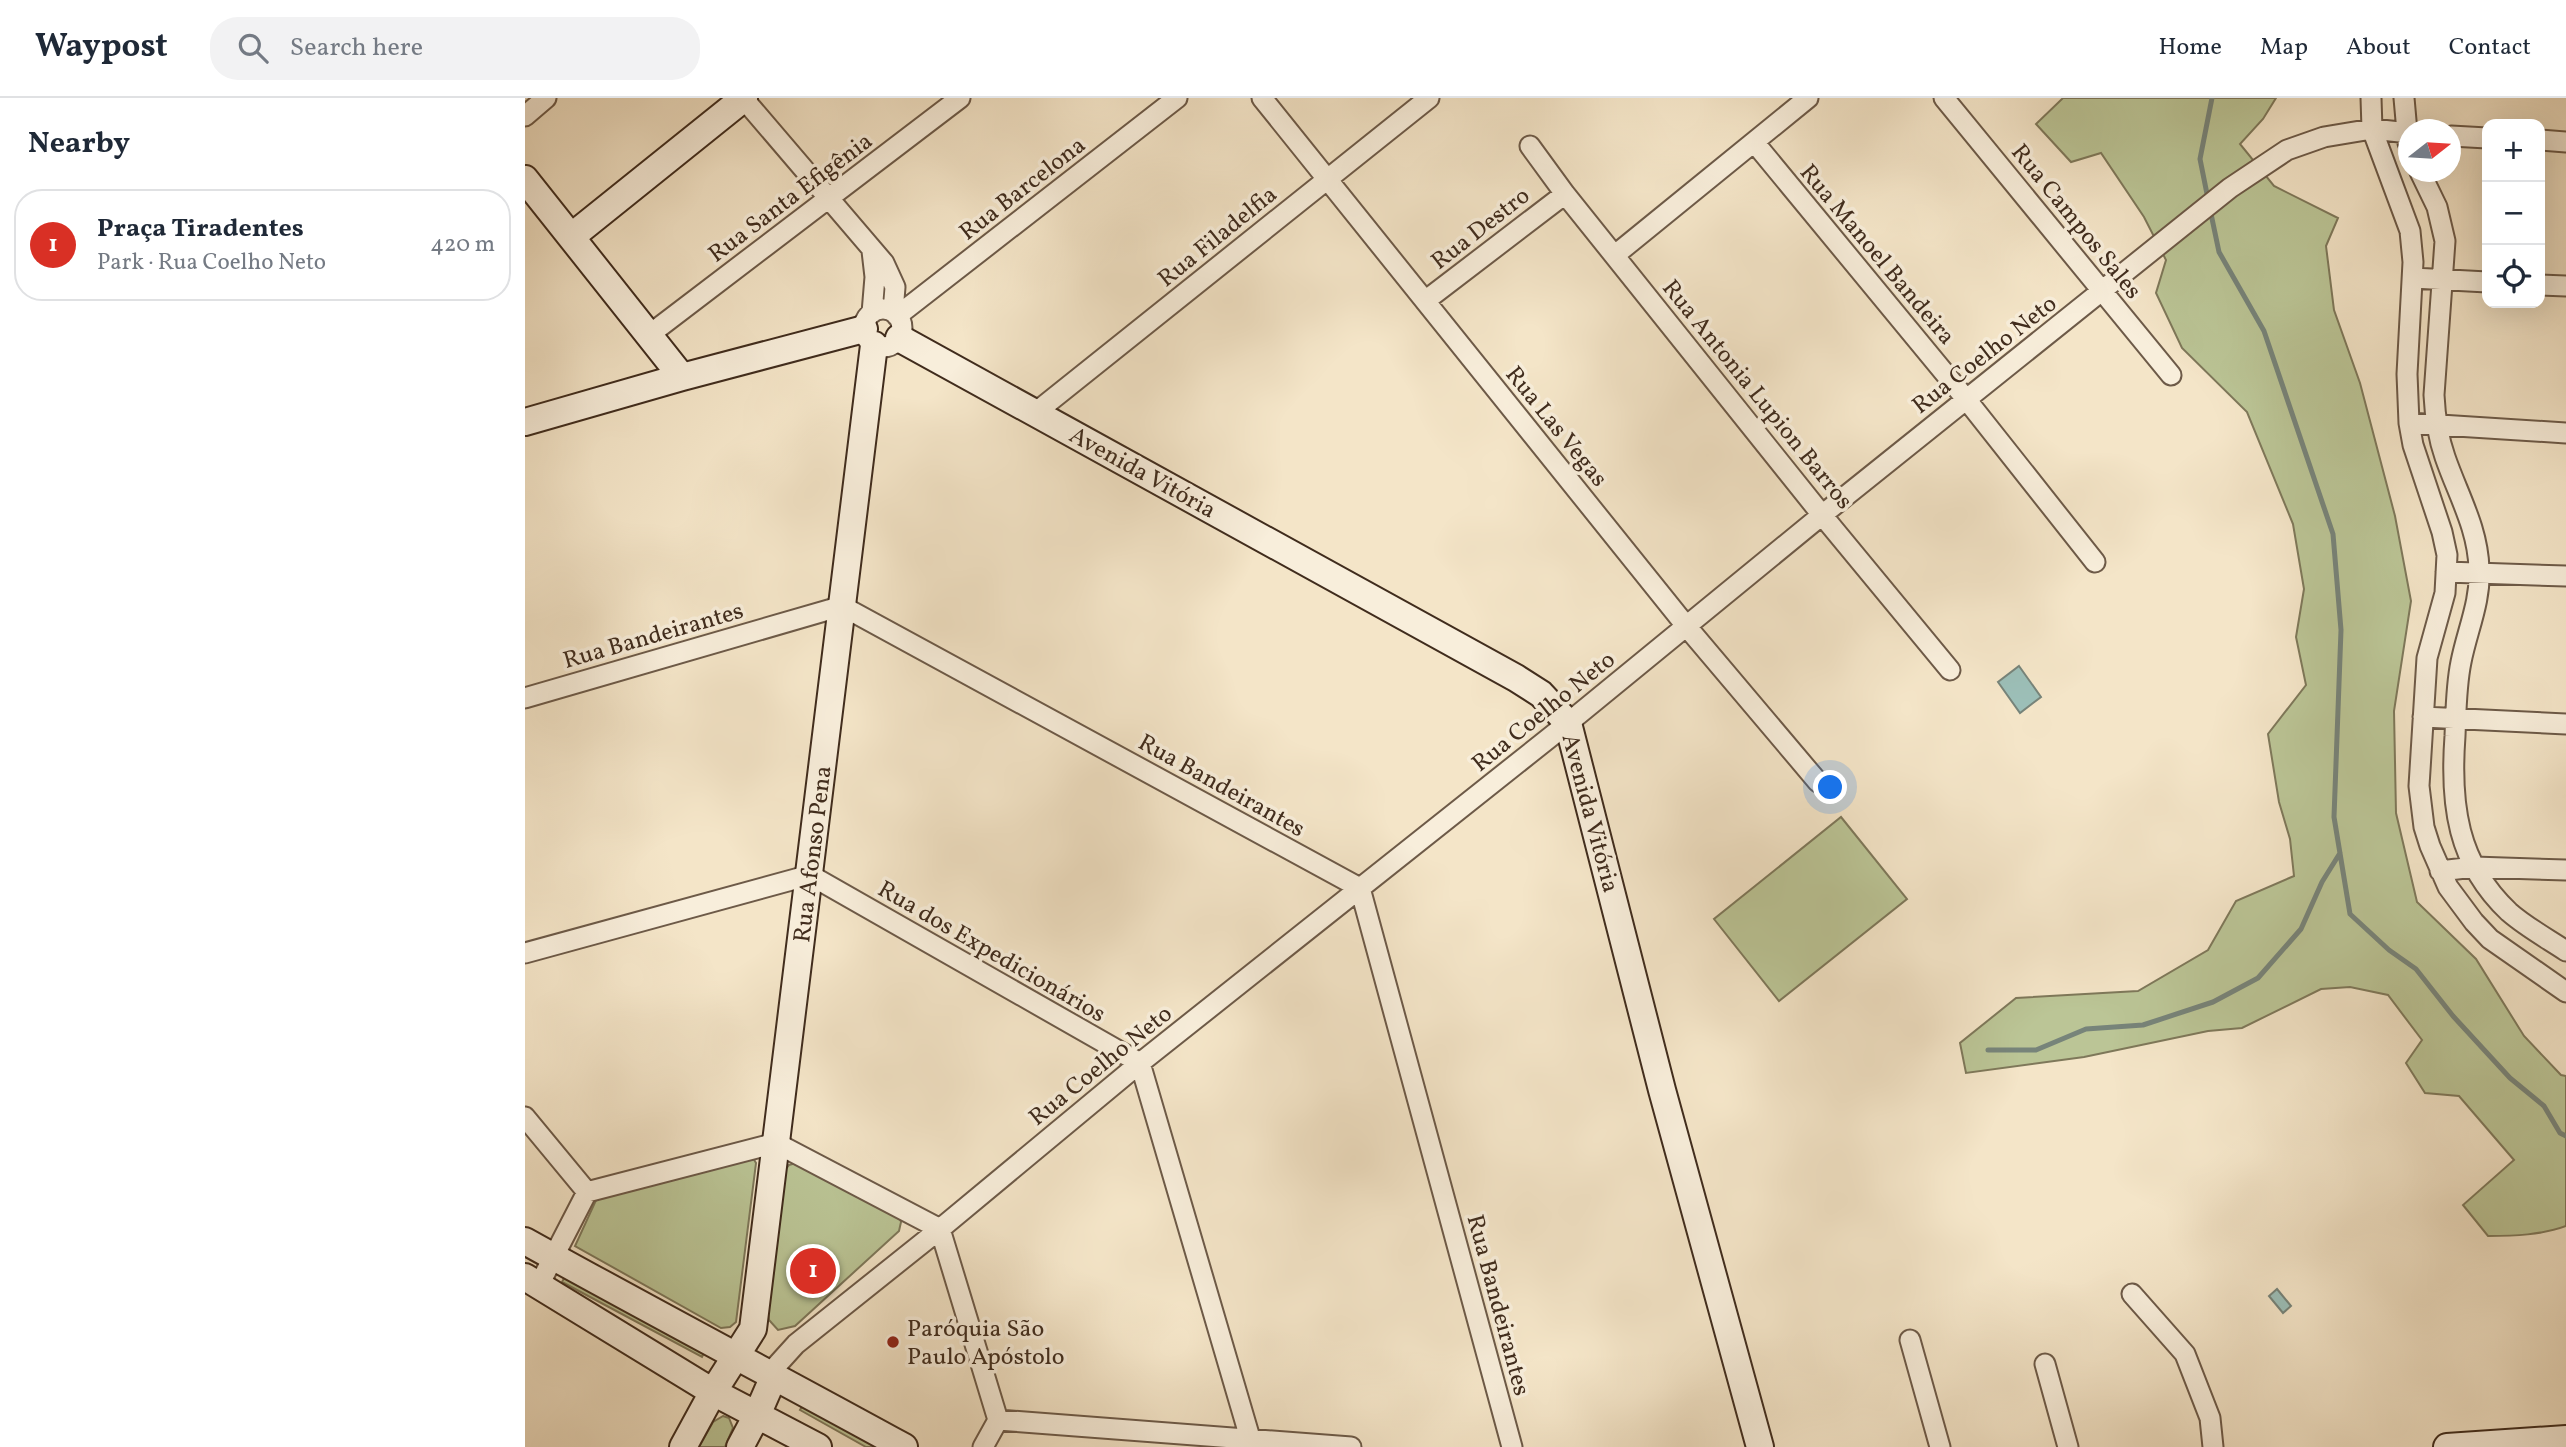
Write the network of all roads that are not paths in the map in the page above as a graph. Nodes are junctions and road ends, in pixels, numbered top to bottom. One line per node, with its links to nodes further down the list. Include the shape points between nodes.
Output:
1 (546, 98): 11 (street)
2 (744, 98): 25 (street); 26 (street)
3 (960, 98): 25 (street, Rua Santa Efigênia)
4 (1177, 98): 35 (street, Rua Barcelona)
5 (1262, 98): 22 (street, Rua Las Vegas)
6 (1429, 98): 22 (street, Rua Filadelfia)
7 (1808, 98): 18 (street)
8 (1944, 98): 33 (street, Rua Campos Sales)
9 (2371, 98): 13 (street)
10 (2404, 98): 12 (street)
11 (525, 116)
12 (2406, 119)
13 (2372, 130): 14 (street, Rua Coelho Neto); 28 (street, via 2410,231); 33 (street, Rua Coelho Neto, via 2324,137 2287,150 2230,188)
14 (2398, 135)
15 (2461, 136): 16 (street)
16 (2482, 138)
17 (2545, 141): 19 (street)
18 (1754, 142): 27 (street); 39 (street, Rua Manoel Bandeira)
19 (2566, 142)
20 (1530, 146): 24 (street, Rua Antonia Lupion Barros)
21 (525, 179): 26 (street)
22 (1327, 179): 34 (street, Rua Las Vegas); 40 (street, Rua Filadelfia)
23 (2424, 182): 29 (street, via 2442,223)
24 (1565, 194): 27 (street, Rua Antonia Lupion Barros); 34 (street, Rua Destro)
25 (830, 199): 35 (street, via 872,251); 36 (street, Rua Santa Efigênia)
26 (571, 237): 36 (street)
27 (1615, 255): 45 (street, Rua Antonia Lupion Barros)
28 (2413, 278): 29 (street); 42 (street)
29 (2442, 280): 30 (street); 43 (street, via 2434,395)
30 (2482, 282)
31 (2545, 285): 32 (street)
32 (2566, 286)
33 (2104, 291): 37 (street, Rua Campos Sales); 39 (street, Rua Coelho Neto)
34 (1425, 301): 51 (street, Rua Las Vegas)
35 (883, 325): 38 (street); 40 (street, Avenida Vitória); 50 (street, Rua Afonso Pena)
36 (649, 335): 38 (street)
37 (2171, 375)
38 (682, 377): 41 (street)
39 (1966, 399): 45 (street, Rua Coelho Neto); 46 (street, Rua Manoel Bandeira)
40 (1035, 413): 56 (street, Avenida Vitória, via 1516,678 1541,694)
41 (525, 422)
42 (2409, 423): 43 (street); 48 (street, via 2442,532)
43 (2437, 424): 44 (street); 47 (street, via 2473,530)
44 (2566, 433)
45 (1822, 515): 51 (street, Rua Coelho Neto); 52 (street, Rua Antonia Lupion Barros)
46 (2095, 562)
47 (2479, 571): 48 (street); 49 (street); 55 (street, via 2477,599 2460,664)
48 (2446, 572): 54 (street, via 2445,593 2427,658)
49 (2566, 576)
50 (842, 606): 53 (street, Rua Bandeirantes); 62 (street, Rua Afonso Pena); 63 (street, Rua Bandeirantes)
51 (1687, 627): 56 (street, Rua Coelho Neto); 58 (street, Rua Las Vegas)
52 (1950, 670)
53 (525, 698)
54 (2423, 717): 55 (street); 61 (street, via 2421,806)
55 (2456, 718): 57 (street); 59 (street, via 2453,802)
56 (1568, 723): 63 (street, Rua Coelho Neto); 94 (street, Avenida Vitória)
57 (2566, 724)
58 (1818, 782)
59 (2474, 867): 60 (street); 61 (street); 64 (street, via 2511,914)
60 (2566, 870)
61 (2440, 871): 66 (street, via 2460,905 2490,939)
62 (810, 875): 65 (street); 67 (street, Rua dos Expedicionários); 69 (street, Rua Afonso Pena)
63 (1360, 888): 67 (street, Rua Coelho Neto); 93 (street, Rua Bandeirantes)
64 (2566, 951)
65 (525, 953)
66 (2566, 992)
67 (1140, 1063): 71 (street, Rua Coelho Neto); 83 (street)
68 (525, 1117): 70 (street)
69 (776, 1143): 70 (street); 71 (street); 77 (street, Rua Afonso Pena, via 753,1329)
70 (587, 1192): 73 (street)
71 (940, 1229): 79 (street, Rua Coelho Neto, via 796,1344 777,1365); 82 (street)
72 (525, 1241): 73 (street)
73 (554, 1257): 74 (street); 77 (street)
74 (532, 1281): 80 (street)
75 (2132, 1294): 97 (street, via 2185,1354 2210,1419)
76 (1910, 1340): 95 (street)
77 (734, 1357): 79 (street); 80 (street, Rua Afonso Pena)
78 (2045, 1364): 96 (street)
79 (774, 1376): 81 (street); 90 (street)
80 (713, 1392): 81 (street); 87 (street, Rua Afonso Pena)
81 (757, 1415): 88 (street); 89 (street)
82 (998, 1420): 83 (street); 91 (street)
83 (1249, 1438): 85 (street)
84 (2563, 1442): 86 (street)
85 (1278, 1443): 92 (street)
86 (2513, 1444): 98 (street)
87 (683, 1447)
88 (740, 1447)
89 (818, 1447)
90 (904, 1447)
91 (983, 1447)
92 (1351, 1447)
93 (1512, 1447)
94 (1760, 1447)
95 (1940, 1447)
96 (2068, 1447)
97 (2213, 1447)
98 (2447, 1447)

